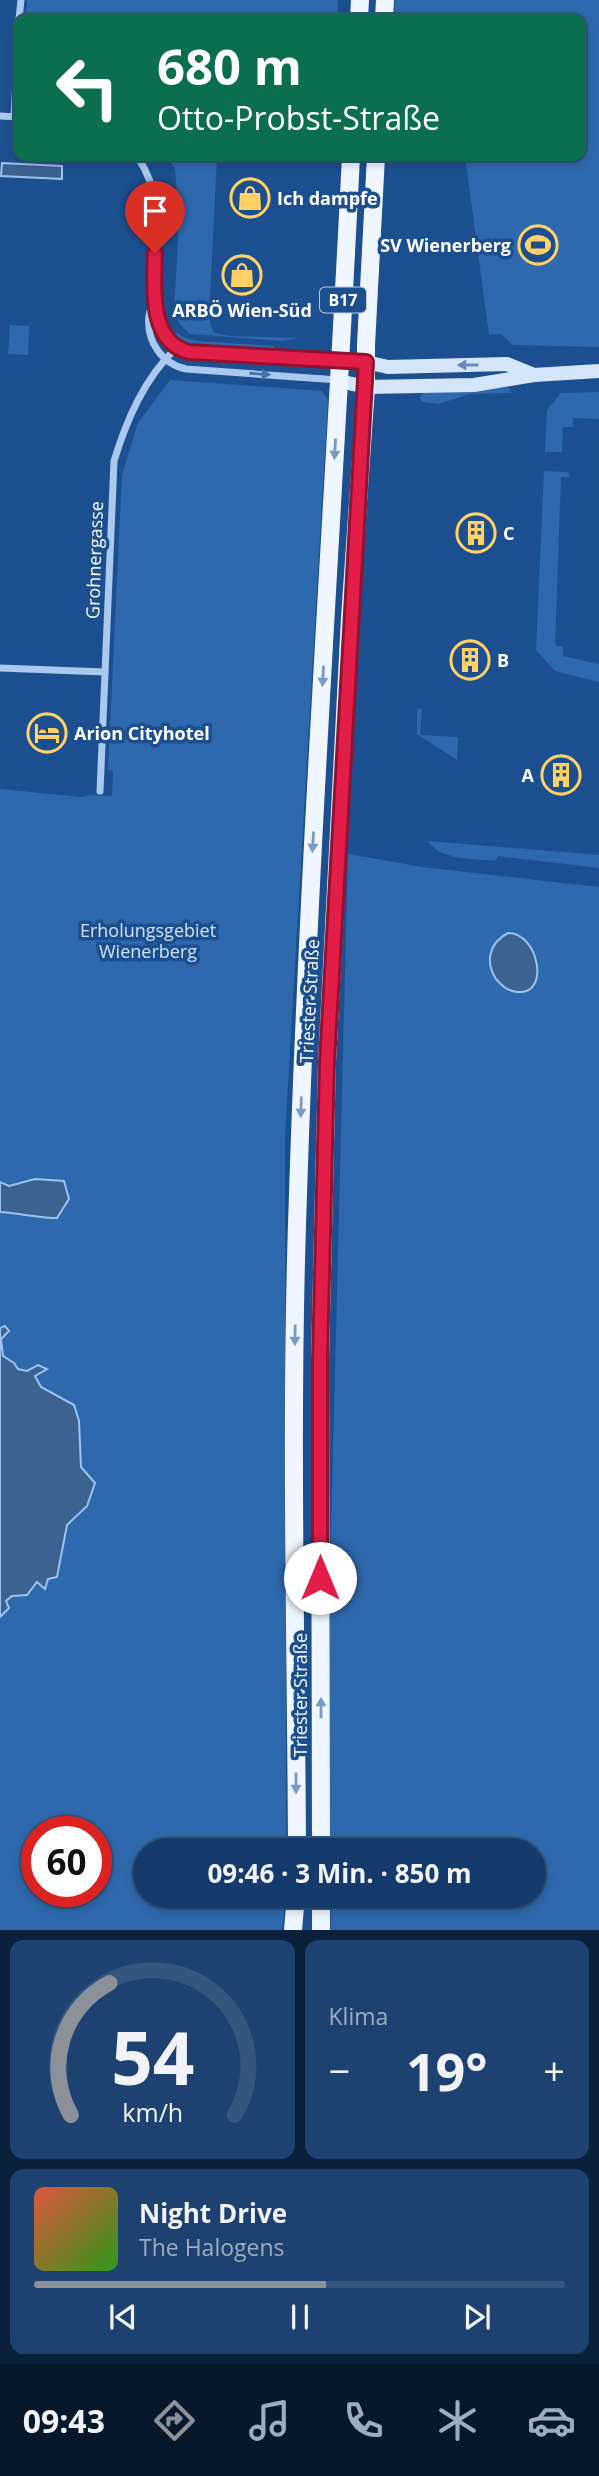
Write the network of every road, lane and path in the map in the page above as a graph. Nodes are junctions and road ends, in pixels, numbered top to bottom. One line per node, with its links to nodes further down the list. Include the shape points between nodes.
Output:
1 (140, 161): 4 (street, via 156,207)
2 (351, 161): 7 (main road, Triester Straße / B17)
3 (376, 161): 8 (main road, Triester Straße / B17)
4 (154, 298): 5 (street, via 161,325); 6 (street, via 149,330)
5 (176, 348): 6 (street, Grohnergasse); 7 (street)
6 (165, 358): 11 (street, one-way to 11, via 186,369); 14 (street, Grohnergasse, via 132,411 114,461)
7 (340, 360): 8 (street); 11 (main road, Triester Straße / B17)
8 (366, 362): 10 (street, one-way to 8, via 506,364 388,367); 12 (main road, Triester Straße / B17)
9 (599, 371): 10 (street)
10 (534, 375): 12 (street, via 483,384)
11 (339, 380): 12 (street); 16 (main road, Triester Straße / B17, one-way to 16, via 297,1198)
12 (366, 387): 17 (main road, Triester Straße / B17, one-way to 12, via 321,1263 326,1075)
13 (0, 668): 14 (street)
14 (105, 672): 15 (street, Grohnergasse)
15 (100, 791)
16 (296, 1838)
17 (321, 1838)
18 (295, 1908): 20 (main road)
19 (321, 1908): 21 (main road)
20 (293, 1930)
21 (321, 1930)

